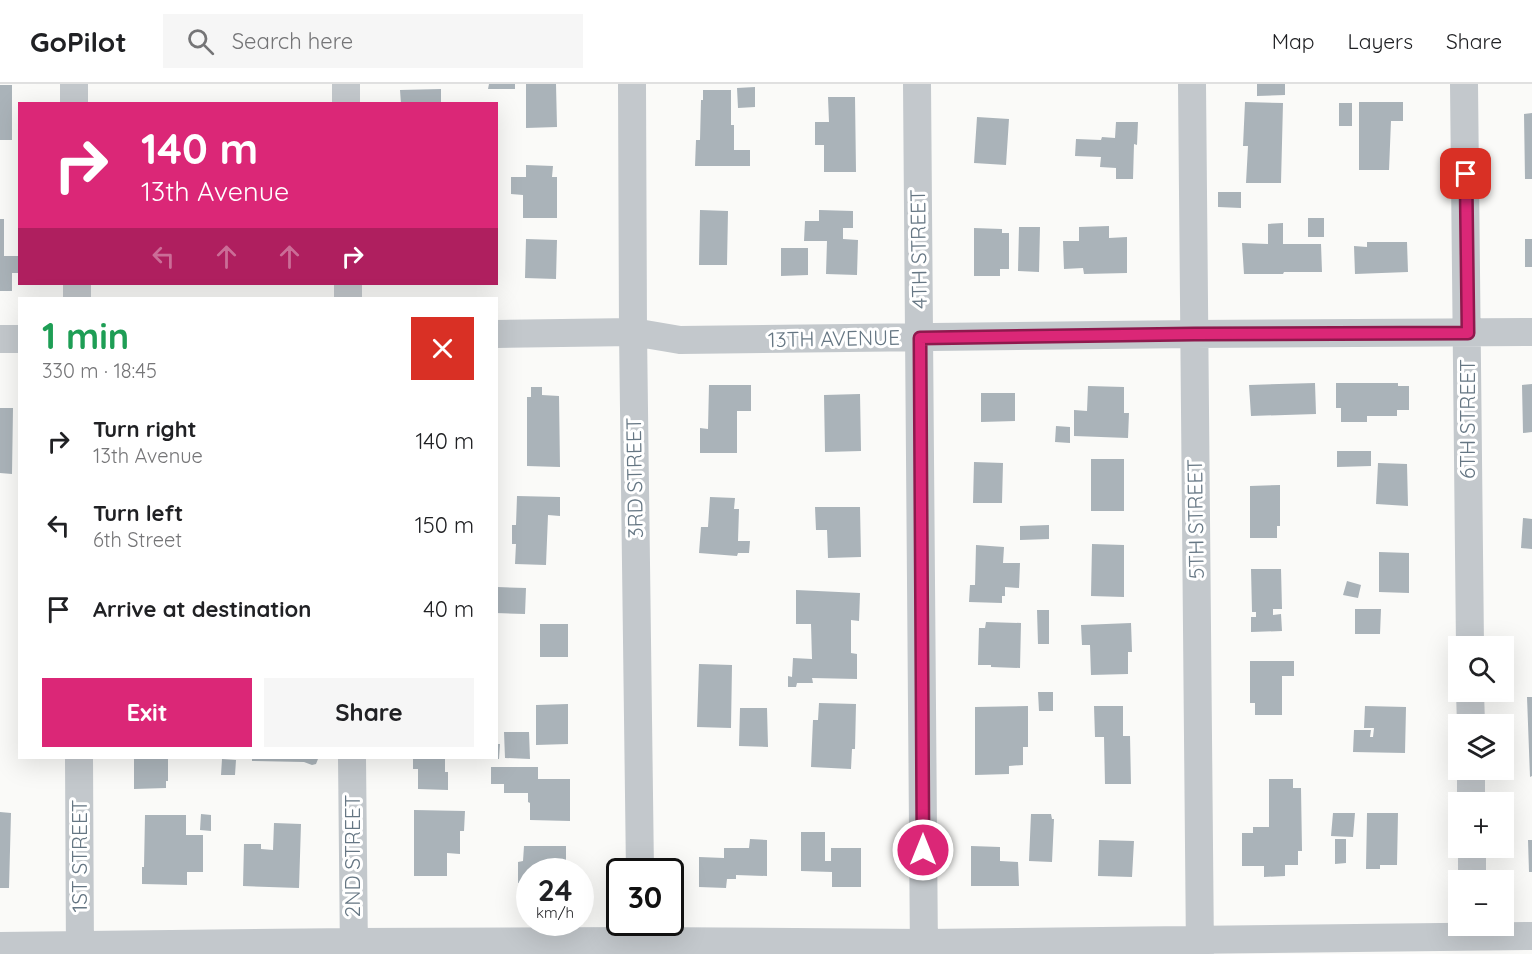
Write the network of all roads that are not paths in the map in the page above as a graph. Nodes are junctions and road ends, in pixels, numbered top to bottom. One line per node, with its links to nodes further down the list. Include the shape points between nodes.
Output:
1 (74, 84): 7 (street)
2 (346, 84): 8 (street)
3 (632, 84): 9 (street, 3RD STREET)
4 (917, 84): 14 (street, 4TH STREET)
5 (1192, 84): 13 (street, 5TH STREET)
6 (1464, 84): 11 (street, 6TH STREET)
7 (74, 102)
8 (346, 102)
9 (633, 332): 12 (street, 13TH AVENUE); 14 (street, 13TH AVENUE, via 680,340); 20 (street, 3RD STREET)
10 (1532, 332): 11 (street, 13TH AVENUE)
11 (1468, 333): 13 (street, 13TH AVENUE); 17 (street, 6TH STREET)
12 (498, 334)
13 (1194, 334): 14 (street, 13TH AVENUE); 25 (street, 5TH STREET)
14 (920, 338): 27 (street, 4TH STREET)
15 (0, 339): 16 (street)
16 (18, 339)
17 (1470, 636)
18 (79, 759): 28 (street, 1ST STREET)
19 (352, 759): 26 (street, 2ND STREET)
20 (640, 858)
21 (1532, 936): 23 (street)
22 (641, 939): 26 (street); 27 (street)
23 (1472, 939): 25 (street)
24 (0, 946): 28 (street)
25 (1200, 947): 27 (street)
26 (353, 948): 28 (street)
27 (924, 948)
28 (80, 950)

